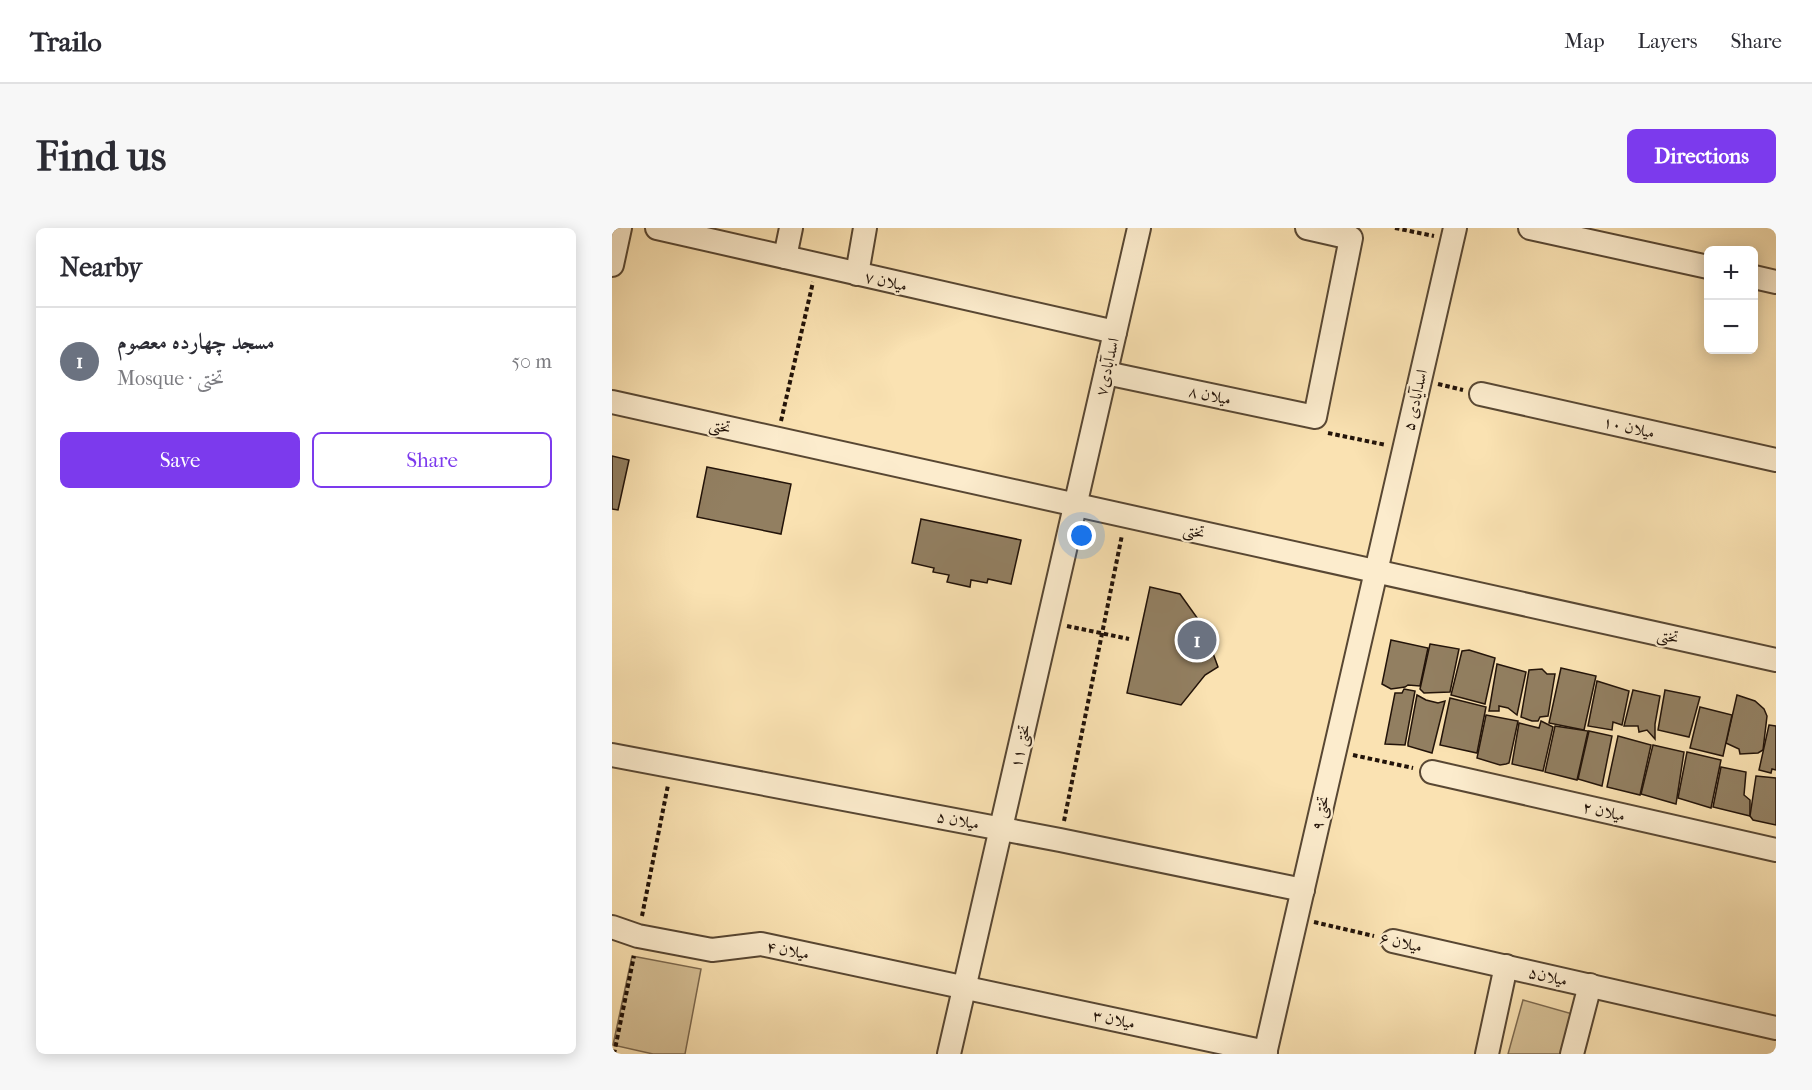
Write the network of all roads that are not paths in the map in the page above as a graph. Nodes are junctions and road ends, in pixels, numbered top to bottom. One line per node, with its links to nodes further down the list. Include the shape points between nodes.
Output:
1 (620, 228): 10 (street)
2 (657, 228): 9 (street, میلان ۷)
3 (791, 228): 9 (street)
4 (865, 228): 12 (street)
5 (1139, 228): 15 (street, اسدآبادی۷)
6 (1307, 228): 16 (street, میلان ۸, via 1351,238 1315,417)
7 (1530, 228): 11 (street)
8 (1454, 234): 21 (street, اسدآیادی ۵)
9 (785, 257): 12 (street, میلان ۷)
10 (612, 265)
11 (1704, 266)
12 (856, 274): 15 (street, میلان ۷)
13 (1758, 278): 14 (street)
14 (1776, 282)
15 (1115, 332): 16 (street, اسدآبادی۷)
16 (1106, 373): 20 (street, اسدآبادی۷)
17 (1481, 394): 19 (street, میلان ۱۰)
18 (612, 402): 20 (street, تختی)
19 (1776, 460)
20 (1075, 505): 21 (street, تختی); 25 (street, تختی ۱۱)
21 (1376, 572): 22 (street, تختی); 27 (street, تختی ۹)
22 (1776, 660)
23 (612, 755): 25 (street, میلان ۵)
24 (1432, 772): 26 (street, میلان ۲)
25 (1000, 828): 27 (street, میلان ۵); 32 (street, تختی ۱۱)
26 (1776, 850)
27 (1302, 890): 34 (street, تختی ۹)
28 (612, 927): 32 (street, میلان ۴, via 712,950 761,944)
29 (1393, 940): 30 (street, میلان ۶)
30 (1506, 966): 31 (street, میلان۵); 36 (street)
31 (1590, 985): 33 (street); 37 (street)
32 (963, 987): 34 (street, میلان ۳); 35 (street, تختی ۱۱)
33 (1776, 1028)
34 (1265, 1053)
35 (949, 1054)
36 (1487, 1054)
37 (1572, 1054)

